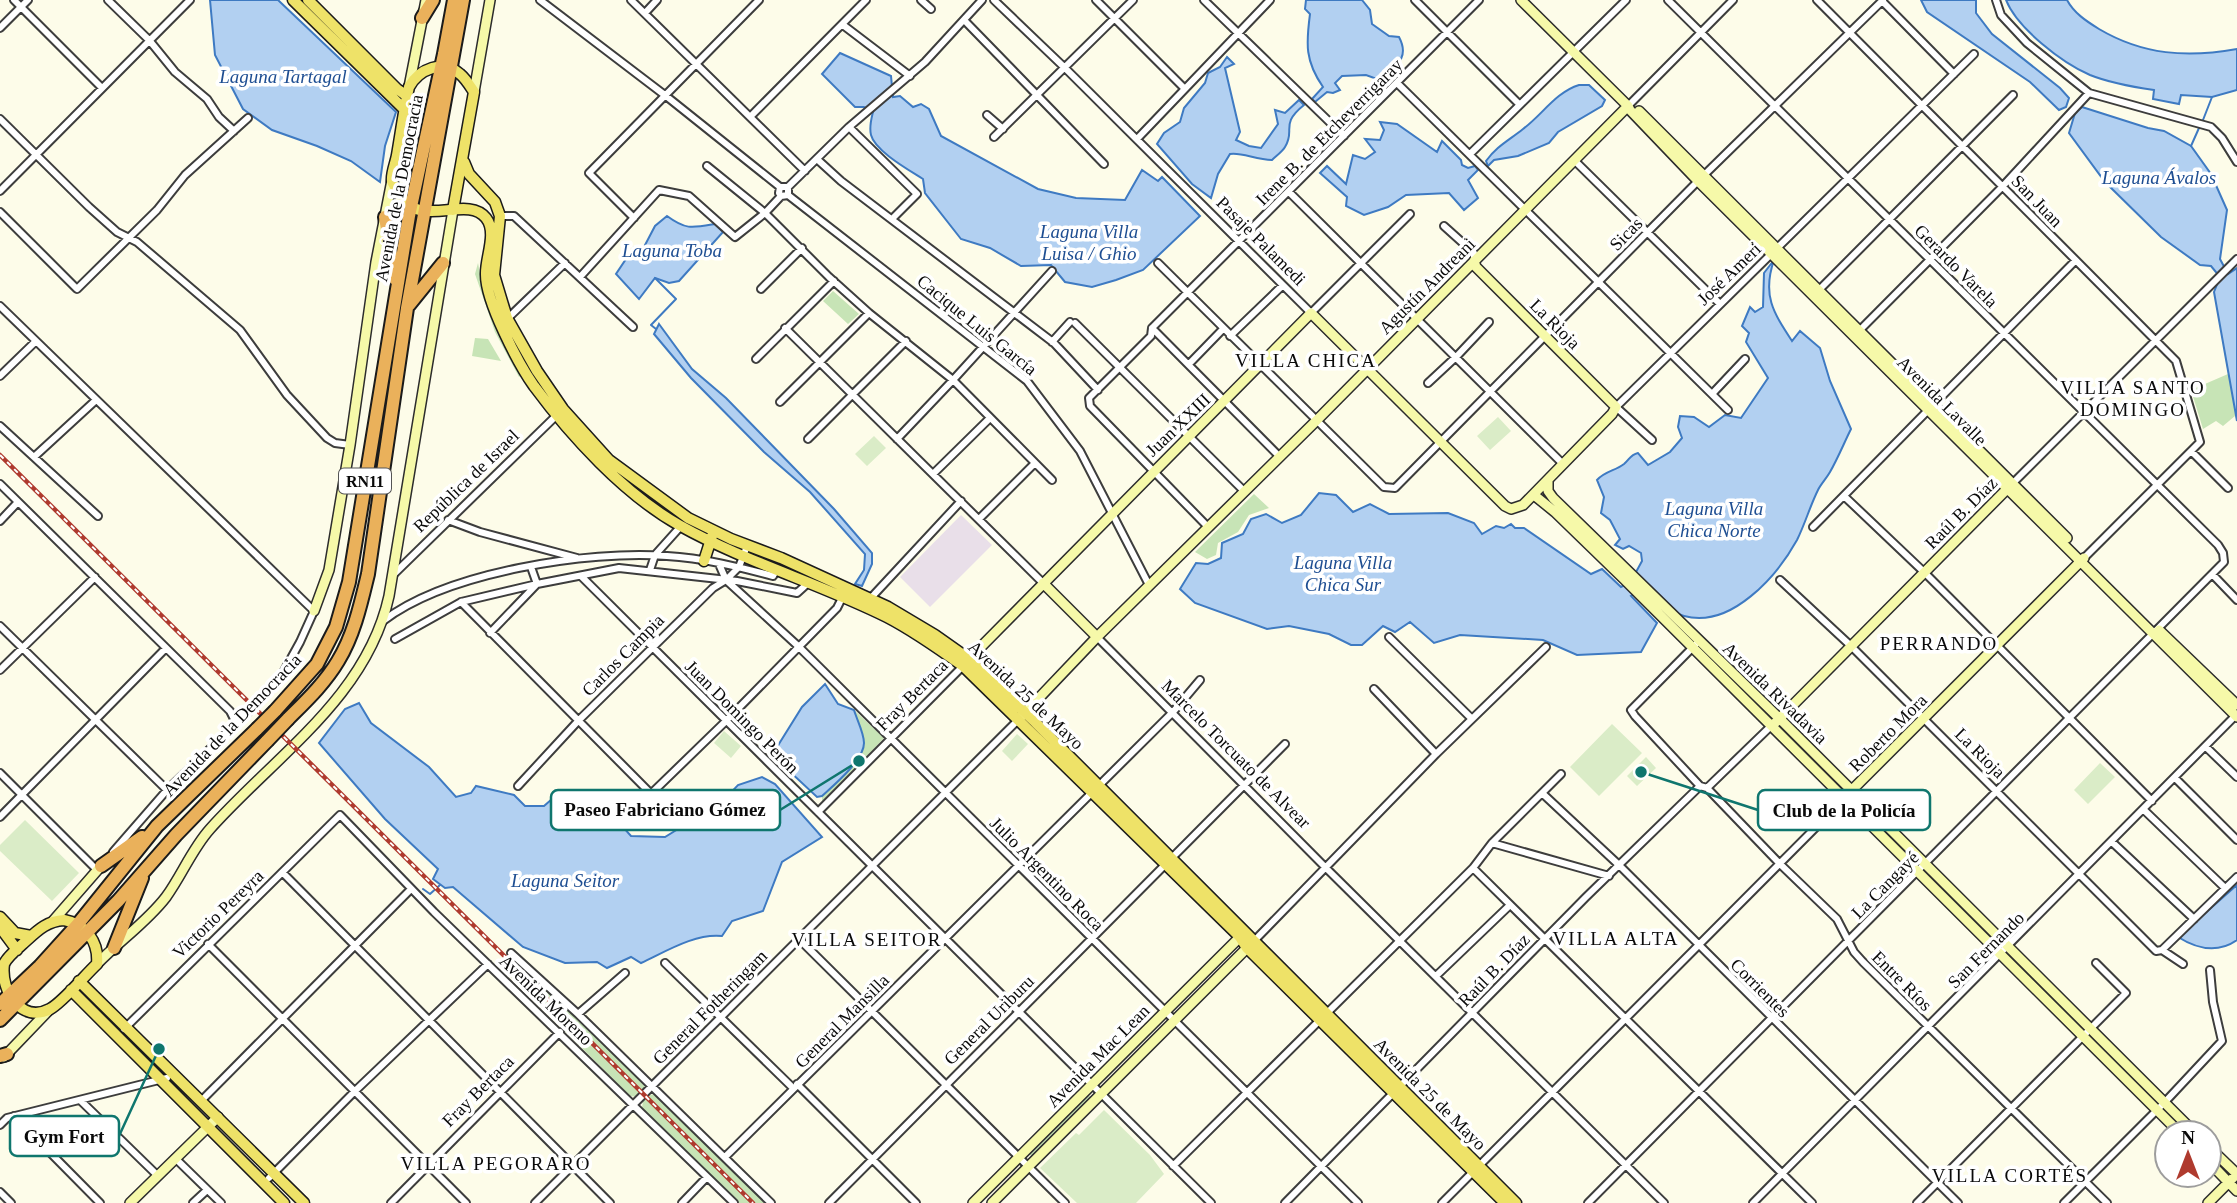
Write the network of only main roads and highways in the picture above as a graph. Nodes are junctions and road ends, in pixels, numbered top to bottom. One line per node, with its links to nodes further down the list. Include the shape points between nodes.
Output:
1 (293, 0): 9 (main road)
2 (308, 0): 8 (main road, via 397,89)
3 (433, 0): 6 (highway)
4 (454, 0): 7 (highway, Avenida de la Democracia / RN11)
5 (463, 0): 7 (highway, Avenida de la Democracia / RN11)
6 (422, 18)
7 (446, 67): 8 (main road, via 418,74); 10 (main road, RN11, via 461,75 474,92); 11 (highway, Avenida de la Democracia / RN11); 12 (highway, Avenida de la Democracia / RN11)
8 (408, 91): 9 (main road)
9 (405, 110): 11 (main road, via 392,180)
10 (463, 158): 13 (main road, RN11); 18 (main road, Avenida 25 de Mayo, via 465,168 495,202 500,216 495,275)
11 (411, 207): 12 (main road, Avenida 25 de Mayo); 16 (highway, Avenida de la Democracia / RN11)
12 (425, 211): 13 (main road, Avenida 25 de Mayo); 17 (highway, Avenida de la Democracia / RN11)
13 (453, 211): 18 (main road, Avenida 25 de Mayo, via 469,209 486,218 491,236 485,277)
14 (385, 217): 16 (highway)
15 (443, 263): 17 (highway)
16 (396, 292): 24 (highway, Avenida de la Democracia / RN11, bridge, via 349,582 336,627 317,664 275,711)
17 (407, 308): 26 (highway, Avenida de la Democracia / RN11, bridge, via 368,574 340,659)
18 (504, 321): 19 (main road, Avenida 25 de Mayo)
19 (560, 412): 20 (main road, Avenida 25 de Mayo, via 615,466); 20 (main road, Avenida 25 de Mayo, via 591,454 644,501 681,526)
20 (712, 536): 21 (main road, Avenida 25 de Mayo); 22 (main road)
21 (745, 550): 23 (main road, Avenida 25 de Mayo, via 808,583); 23 (main road, Avenida 25 de Mayo, via 781,558)
22 (704, 561)
23 (844, 594): 42 (main road, Avenida 25 de Mayo, via 966,662)
24 (157, 826): 25 (highway); 29 (highway, Avenida de la Democracia / RN11)
25 (99, 868)
26 (145, 871): 29 (highway, Avenida de la Democracia / RN11); 31 (highway)
27 (0, 918): 30 (main road, via 15,933)
28 (0, 926): 32 (main road)
29 (82, 928): 30 (main road, Avenida de la Democracia, via 64,920 52,921); 34 (main road, via 96,947 97,964); 37 (highway, Avenida de la Democracia / RN11)
30 (31, 936): 32 (main road)
31 (114, 948)
32 (17, 950): 33 (main road)
33 (2, 965): 37 (main road)
34 (79, 981): 35 (main road); 36 (main road)
35 (89, 991): 38 (main road); 40 (main road)
36 (75, 993): 37 (main road, via 51,1009 33,1012); 38 (main road); 40 (main road)
37 (7, 1002): 39 (highway, Avenida de la Democracia / RN11)
38 (103, 1013): 40 (main road)
39 (0, 1020)
40 (122, 1031): 41 (main road, via 164,1079); 41 (main road, via 201,1101)
41 (213, 1122): 43 (main road); 44 (main road)
42 (1477, 1168): 47 (main road, Avenida 25 de Mayo); 48 (main road, Avenida 25 de Mayo)
43 (271, 1175): 45 (main road); 46 (main road)
44 (284, 1203)
45 (294, 1203)
46 (304, 1203)
47 (1505, 1203)
48 (1516, 1203)

